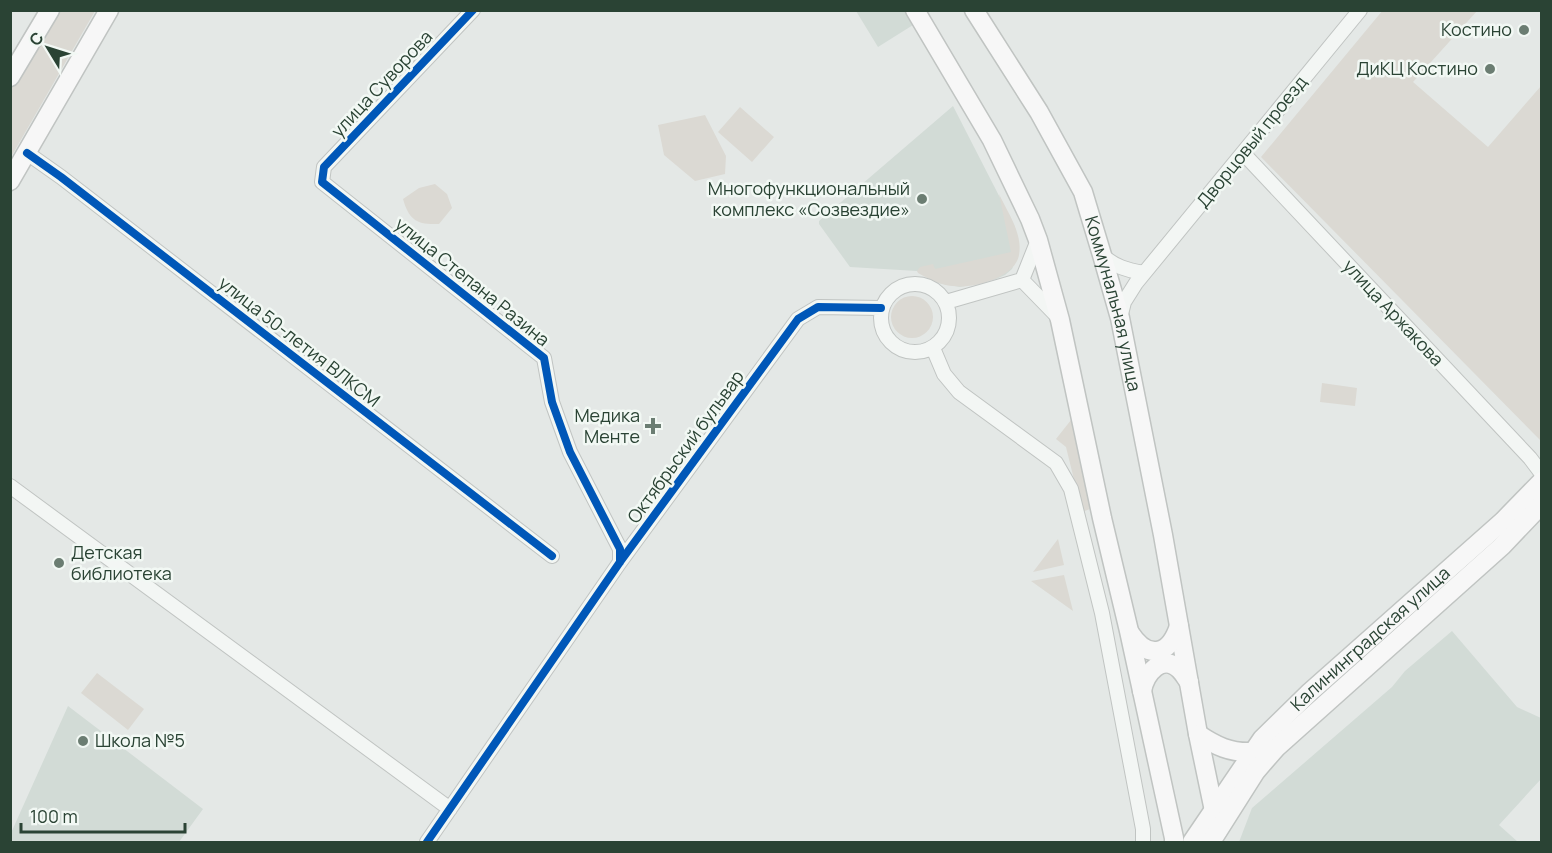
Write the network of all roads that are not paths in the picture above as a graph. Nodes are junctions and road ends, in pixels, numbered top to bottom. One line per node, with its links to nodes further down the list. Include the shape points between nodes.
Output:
1 (50, 10): 7 (main road)
2 (109, 10): 8 (main road)
3 (473, 10): 11 (street, улица Суворова, via 324,167)
4 (915, 10): 12 (main road, via 992,140)
5 (974, 10): 13 (main road, Коммунальная улица, via 1039,112 1083,192)
6 (1360, 10): 9 (street, Дворцовый проезд)
7 (10, 77)
8 (27, 153): 10 (main road); 25 (street, улица 50-летия ВЛКСМ)
9 (1243, 153): 14 (street, Дворцовый проезд); 21 (street, улица Аржакова)
10 (10, 181)
11 (322, 182): 26 (street, улица Степана Разина, via 544,358 552,402 570,452 620,549)
12 (1038, 240): 15 (street); 19 (main road)
13 (1102, 255): 14 (street, via 1125,270); 18 (main road, Коммунальная улица)
14 (1144, 273): 18 (street, Дворцовый проезд, via 1127,295)
15 (1022, 280): 16 (street); 19 (street)
16 (946, 302): 17 (street, via 937,291 911,284 897,288); 20 (street, via 950,314 947,332)
17 (881, 308): 20 (street, via 884,335 895,347 921,353); 26 (street, Октябрьский бульвар, via 818,307 798,320)
18 (1119, 318): 27 (main road, Коммунальная улица)
19 (1060, 320): 28 (main road)
20 (933, 348): 37 (street, via 944,374 959,392 1056,463 1071,489 1102,613)
21 (1542, 474)
22 (1542, 482): 32 (main road, Калининградская улица, via 1279,721)
23 (10, 486): 33 (street)
24 (1542, 504): 35 (main road, Калининградская улица, via 1509,539 1276,748)
25 (552, 556)
26 (620, 562): 33 (street, Октябрьский бульвар)
27 (1179, 626): 28 (main road, via 1170,642 1156,652 1143,647); 29 (main road, Коммунальная улица)
28 (1129, 631): 30 (main road)
29 (1190, 683): 30 (main road, via 1179,669 1160,664 1144,680); 31 (main road, Коммунальная улица)
30 (1142, 693): 35 (main road)
31 (1198, 734): 32 (main road, via 1224,750); 34 (main road, Коммунальная улица)
32 (1252, 752): 34 (main road, Калининградская улица)
33 (450, 809): 36 (street, Октябрьский бульвар)
34 (1213, 812): 35 (main road)
35 (1194, 839)
36 (426, 843)
37 (1143, 843)

